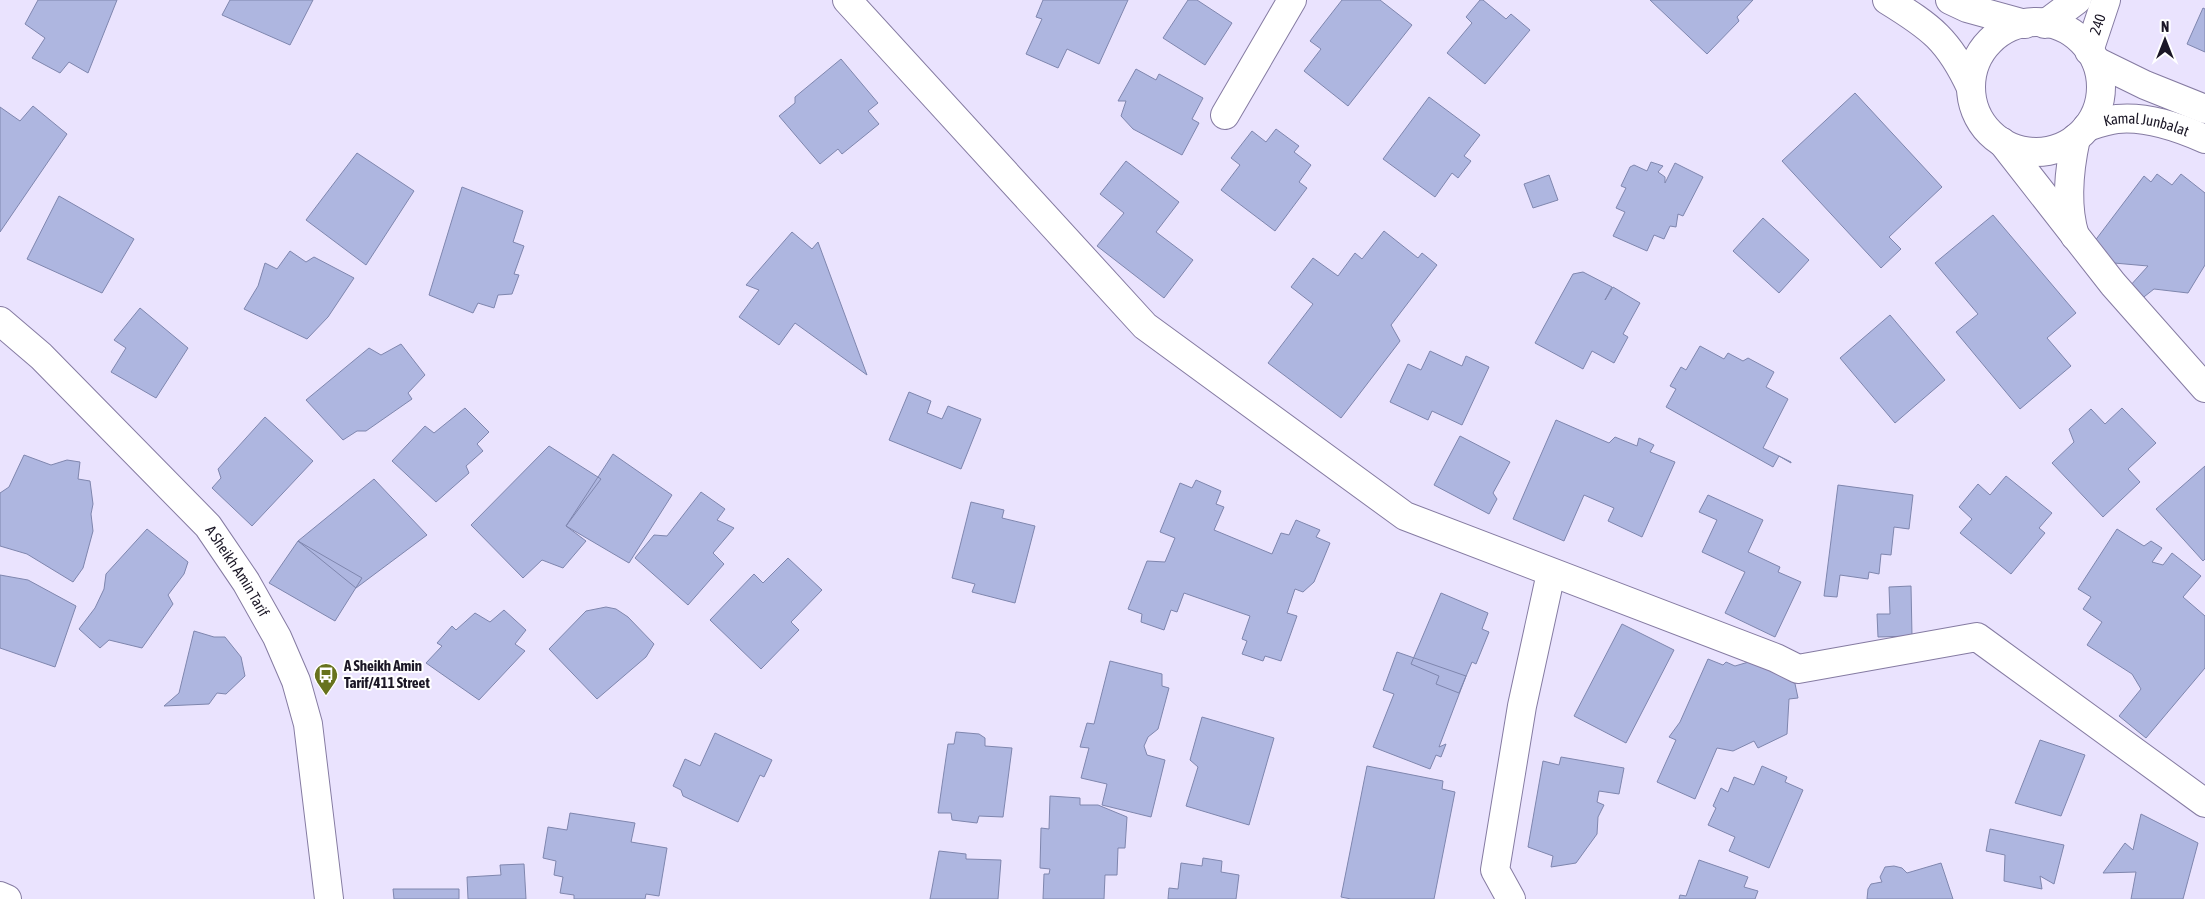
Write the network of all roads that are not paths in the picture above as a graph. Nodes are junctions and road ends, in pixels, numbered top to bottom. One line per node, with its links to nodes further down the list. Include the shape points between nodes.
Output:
1 (848, 0): 18 (street, via 1145,326 1405,516)
2 (1292, 0): 11 (street)
3 (1887, 0): 9 (street, via 1924,22 1945,43)
4 (1950, 0): 7 (street, via 1967,8)
5 (2077, 0): 7 (street, 240)
6 (2106, 0): 8 (street, 240)
7 (2035, 24): 8 (street, via 2053,25 2070,32); 9 (street, via 2000,33 1984,48 1974,67)
8 (2092, 56): 10 (street, Kamal Junbalat, via 2146,85); 12 (street, via 2100,79 2100,99 2094,117)
9 (1970, 88): 14 (street, via 1982,124)
10 (2205, 109)
11 (1225, 115)
12 (2081, 132): 13 (street, Kamal Junbalat, via 2116,119 2136,119 2168,125); 14 (street, via 2067,144 2049,151 2030,152); 15 (street, via 2070,165 2069,211 2075,235)
13 (2205, 139)
14 (2002, 142): 15 (street)
15 (2083, 248): 17 (street)
16 (0, 321): 22 (street, A Sheikh Amin Tarif, via 41,356 208,526 255,598 296,681 308,724)
17 (2205, 388)
18 (1550, 573): 19 (street, via 1798,669 1978,637); 23 (street, via 1522,706 1495,870)
19 (2205, 803)
20 (0, 896): 21 (street)
21 (7, 899)
22 (329, 899)
23 (1512, 899)

